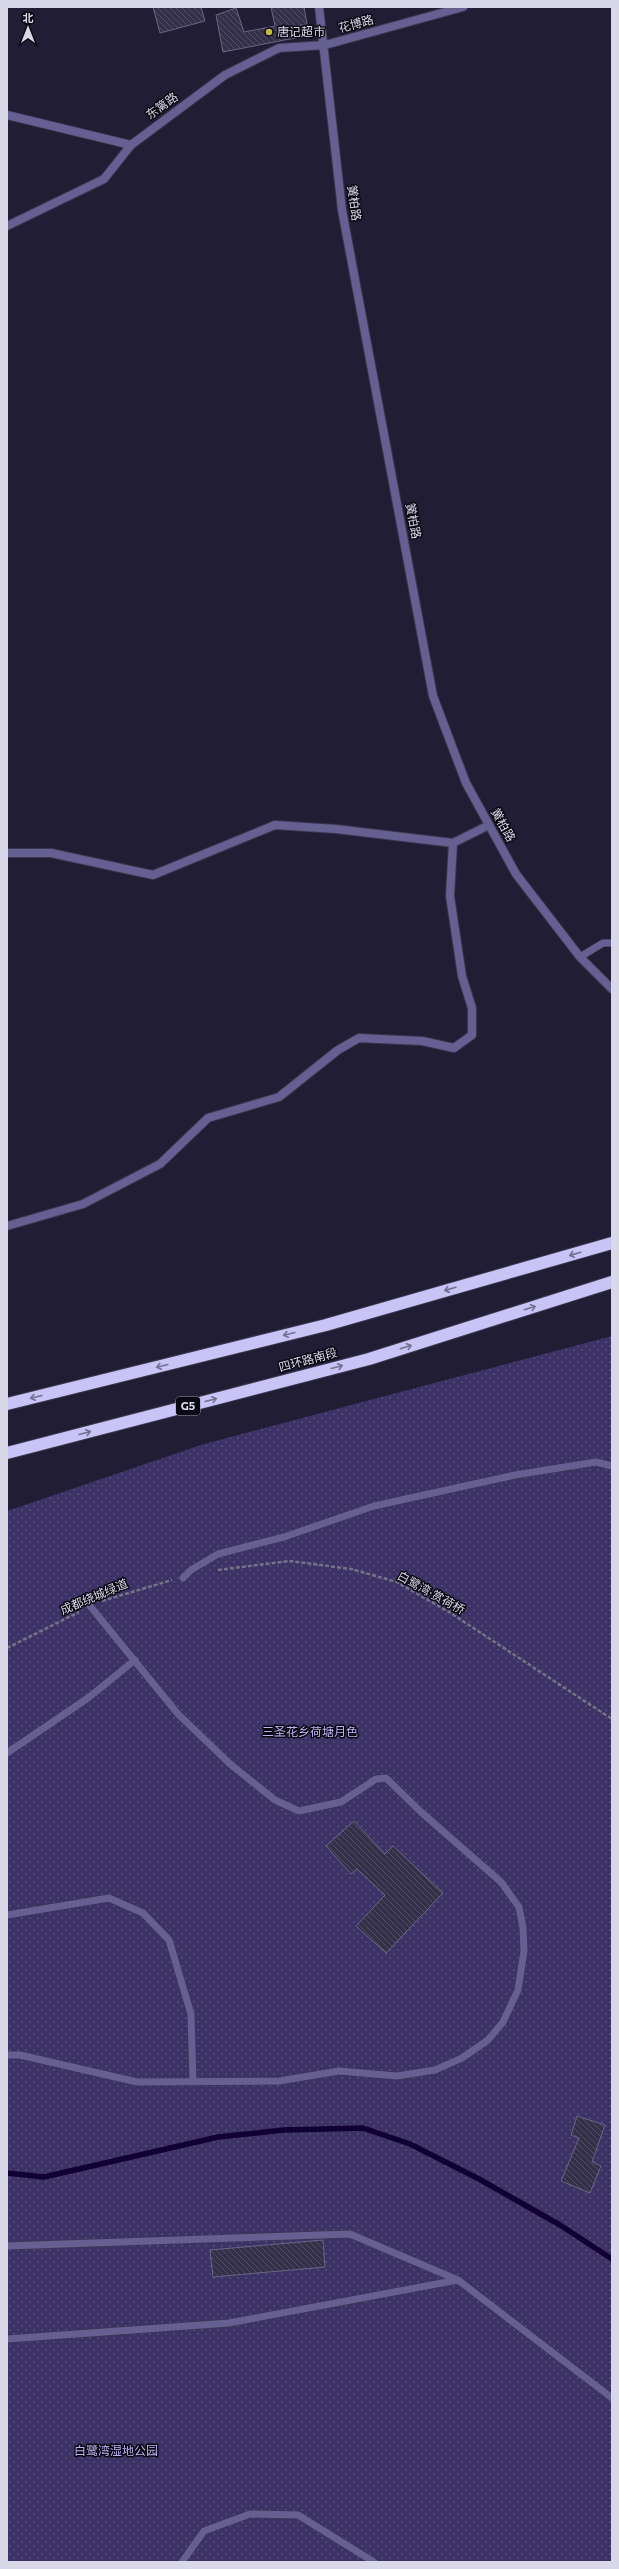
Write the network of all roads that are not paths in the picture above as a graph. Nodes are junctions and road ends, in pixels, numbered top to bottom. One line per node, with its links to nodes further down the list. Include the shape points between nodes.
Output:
1 (319, 7): 3 (street, 黉柏路)
2 (462, 7): 3 (street, 花博路)
3 (325, 45): 5 (street, 东篱路, via 279,48 232,71); 7 (street, 黉柏路, via 342,210 433,696 466,783)
4 (7, 115): 5 (street)
5 (130, 145): 6 (street, 东篱路, via 104,179)
6 (7, 226)
7 (489, 825): 8 (street); 11 (street, 黉柏路, via 516,874)
8 (453, 843): 9 (street, via 336,829 275,825 152,875 51,853); 13 (street, via 450,896 462,976 472,1008 472,1035 454,1048 422,1041 360,1038 338,1050 279,1097 208,1118 160,1164 83,1204)
9 (7, 852)
10 (612, 943): 11 (lane, via 603,943)
11 (580, 957): 12 (street, 黉柏路)
12 (612, 989)
13 (7, 1226)
14 (612, 1243): 16 (highway, one-way to 16, via 326,1324)
15 (612, 1282): 17 (highway, 四环路南段 / G5, one-way to 15, via 369,1359)
16 (7, 1404)
17 (7, 1455)
18 (612, 1466): 19 (lane, via 596,1462 515,1475 374,1506 284,1537 218,1554 191,1570)
19 (183, 1578)
20 (90, 1606): 21 (lane)
21 (135, 1660): 22 (lane, via 88,1698); 25 (lane, via 178,1714 230,1764 275,1800 299,1811 341,1802 376,1779 386,1778 501,1882 519,1907 524,1928 524,1951 518,1990 503,2022 488,2040 462,2058 435,2070 397,2076 339,2071 278,2081)
22 (7, 1753)
23 (7, 1915): 25 (lane, via 109,1898 143,1912 169,1940 176,1962 191,2014)
24 (7, 2055): 25 (lane, via 20,2054 137,2082)
25 (193, 2082)
26 (7, 2246): 27 (lane, via 350,2234)
27 (458, 2280): 28 (lane, via 229,2323); 29 (lane)
28 (7, 2339)
29 (612, 2398)
30 (182, 2562): 31 (lane, via 204,2531 250,2514 298,2515)
31 (374, 2562)

